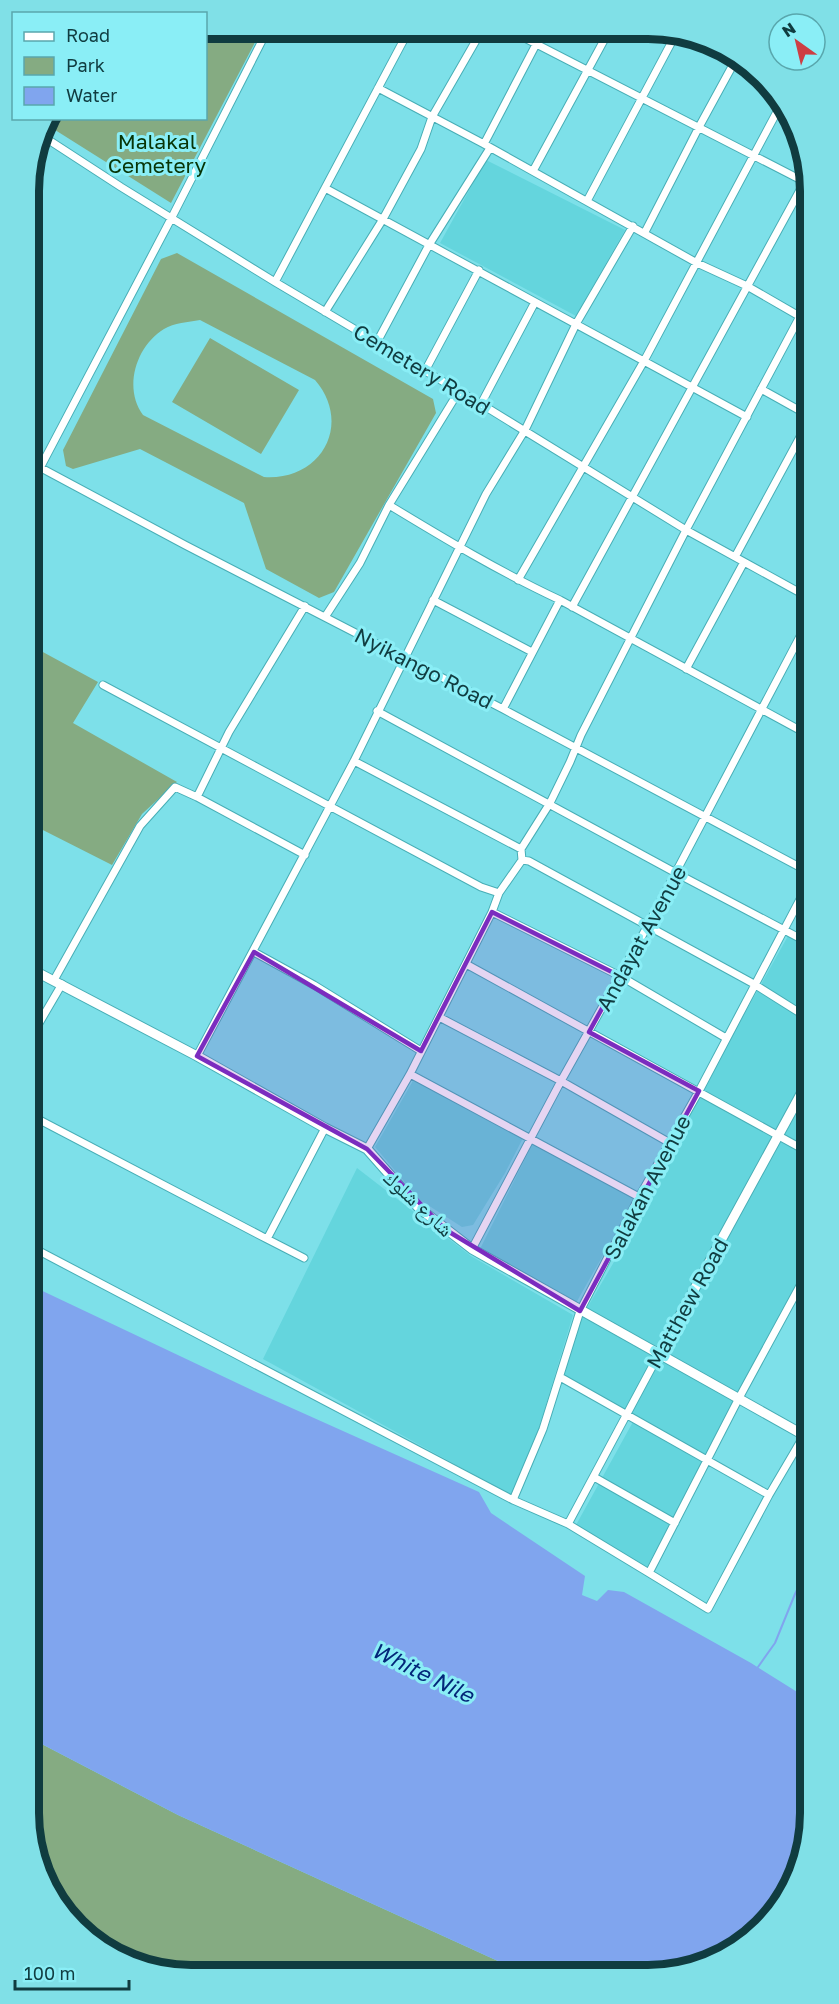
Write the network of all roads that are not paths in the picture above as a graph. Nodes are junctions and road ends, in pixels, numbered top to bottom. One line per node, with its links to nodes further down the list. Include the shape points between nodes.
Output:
1 (263, 39): 24 (street)
2 (404, 39): 11 (street)
3 (477, 39): 14 (street)
4 (527, 39): 8 (street)
5 (539, 39): 8 (street)
6 (605, 39): 10 (street)
7 (672, 41): 12 (street)
8 (536, 44): 10 (street); 17 (street)
9 (733, 65): 15 (street)
10 (588, 71): 12 (street); 19 (street)
11 (378, 88): 14 (street); 21 (street)
12 (643, 98): 15 (street); 23 (street)
13 (777, 111): 18 (street)
14 (432, 117): 17 (street); 25 (street, via 421,149)
15 (699, 127): 18 (street); 27 (street)
16 (48, 140): 24 (street, Cemetery Road)
17 (487, 146): 19 (street); 28 (street)
18 (753, 155): 20 (street); 29 (street)
19 (533, 171): 23 (street)
20 (799, 178)
21 (325, 188): 25 (street); 31 (street)
22 (800, 190): 32 (street)
23 (587, 201): 26 (street)
24 (172, 217): 31 (street, Cemetery Road); 50 (street)
25 (383, 219): 28 (street); 34 (street)
26 (633, 226): 27 (street); 37 (street)
27 (645, 232): 29 (street)
28 (429, 245): 30 (street); 38 (street)
29 (697, 262): 32 (street); 39 (street)
30 (479, 270): 33 (street); 40 (street)
31 (275, 282): 34 (street, Cemetery Road)
32 (747, 286): 35 (street); 41 (street)
33 (535, 302): 37 (street); 44 (street)
34 (325, 312): 38 (street, Cemetery Road)
35 (800, 317)
36 (800, 321): 42 (street)
37 (576, 324): 39 (street); 47 (street)
38 (376, 342): 40 (street, Cemetery Road)
39 (644, 361): 41 (street); 49 (street)
40 (425, 370): 43 (street, Cemetery Road)
41 (693, 388): 46 (street); 51 (street)
42 (761, 389): 45 (street); 46 (street)
43 (459, 391): 44 (street, Cemetery Road); 52 (street)
44 (481, 404): 47 (street, Cemetery Road)
45 (800, 411)
46 (747, 417): 53 (street)
47 (525, 430): 49 (street, Cemetery Road); 54 (street)
48 (800, 437): 55 (street)
49 (584, 466): 51 (street, Cemetery Road); 57 (street)
50 (40, 468): 61 (street, Nyikango Road)
51 (632, 495): 53 (street, Cemetery Road); 62 (street)
52 (389, 505): 54 (street); 63 (street, via 360,563)
53 (686, 530): 55 (street, Cemetery Road); 65 (street)
54 (459, 548): 57 (street); 59 (street)
55 (735, 557): 56 (street, Cemetery Road)
56 (744, 562): 58 (street, Cemetery Road); 68 (street)
57 (518, 580): 60 (street)
58 (800, 593)
59 (433, 600): 66 (street); 67 (street)
60 (560, 600): 62 (street); 66 (street)
61 (305, 606): 63 (street, Nyikango Road); 74 (street)
62 (572, 607): 65 (street)
63 (326, 617): 67 (street, Nyikango Road)
64 (800, 638): 71 (street, Andayat Avenue)
65 (630, 639): 68 (street); 75 (street)
66 (532, 652): 70 (street)
67 (404, 658): 70 (street, Nyikango Road); 72 (street)
68 (686, 669): 71 (street)
69 (103, 685): 74 (street)
70 (503, 709): 75 (street, Nyikango Road)
71 (762, 709): 73 (street); 80 (street, Andayat Avenue)
72 (377, 711): 76 (street); 78 (street)
73 (800, 730)
74 (221, 748): 77 (street); 79 (street)
75 (575, 748): 78 (street); 80 (street, Nyikango Road)
76 (354, 761): 79 (street); 81 (street)
77 (197, 797): 82 (street); 96 (street, via 175,787 140,825)
78 (550, 803): 81 (street); 85 (street)
79 (330, 807): 82 (street); 86 (street, via 481,887)
80 (705, 818): 84 (street, Nyikango Road); 85 (street, Andayat Avenue)
81 (521, 849): 83 (street)
82 (304, 855): 92 (street)
83 (522, 860): 86 (street); 89 (street)
84 (800, 867)
85 (676, 873): 89 (street, Andayat Avenue); 90 (street)
86 (500, 893): 88 (street)
87 (800, 899): 90 (street, Salakan Avenue)
88 (492, 912): 93 (street); 95 (street)
89 (647, 927): 95 (street, Andayat Avenue); 97 (street)
90 (784, 929): 91 (street); 97 (street, Salakan Avenue)
91 (800, 938)
92 (254, 952): 103 (street); 104 (street)
93 (466, 964): 99 (street); 101 (street)
94 (39, 973): 96 (street, شارع شلوك)
95 (620, 976): 101 (street, Andayat Avenue); 102 (street)
96 (58, 982): 100 (street); 104 (street, شارع شلوك)
97 (754, 984): 98 (street); 102 (street, Salakan Avenue)
98 (800, 1013)
99 (439, 1017): 103 (street); 106 (street)
100 (39, 1022)
101 (589, 1032): 106 (street, Andayat Avenue); 107 (street)
102 (726, 1038): 107 (street, Salakan Avenue)
103 (421, 1051): 105 (street)
104 (197, 1056): 110 (street, شارع شلوك)
105 (410, 1074): 112 (street); 115 (street)
106 (561, 1081): 112 (street, Andayat Avenue); 113 (street)
107 (699, 1091): 111 (street); 113 (street, Salakan Avenue)
108 (800, 1096): 111 (street, Matthew Road)
109 (39, 1120): 117 (street)
110 (325, 1128): 115 (street, شارع شلوك); 117 (street)
111 (780, 1135): 114 (street); 125 (street, Matthew Road)
112 (530, 1138): 116 (street); 118 (street, Andayat Avenue)
113 (670, 1143): 116 (street, Salakan Avenue)
114 (800, 1147)
115 (367, 1149): 118 (street, شارع شلوك, via 419,1208)
116 (639, 1197): 124 (street, Salakan Avenue)
117 (267, 1239): 120 (street)
118 (472, 1249): 124 (street, شارع شلوك)
119 (41, 1252): 134 (street)
120 (304, 1258)
121 (800, 1286): 122 (street)
122 (797, 1292): 123 (street); 127 (street)
123 (800, 1294)
124 (580, 1311): 125 (street, شارع شلوك); 126 (street, Salakan Avenue)
125 (659, 1354): 127 (street, شارع شلوك); 128 (street, Matthew Road)
126 (560, 1377): 128 (street); 134 (street, Salakan Avenue)
127 (739, 1398): 129 (street, شارع شلوك); 131 (street)
128 (626, 1416): 131 (street); 132 (street, Matthew Road)
129 (800, 1429)
130 (800, 1444): 133 (street)
131 (706, 1460): 133 (street); 135 (street)
132 (594, 1477): 135 (street); 136 (street, Matthew Road)
133 (769, 1495): 137 (street, via 708,1609)
134 (513, 1500): 136 (street)
135 (675, 1523): 137 (street)
136 (568, 1524): 137 (street)
137 (649, 1573)

